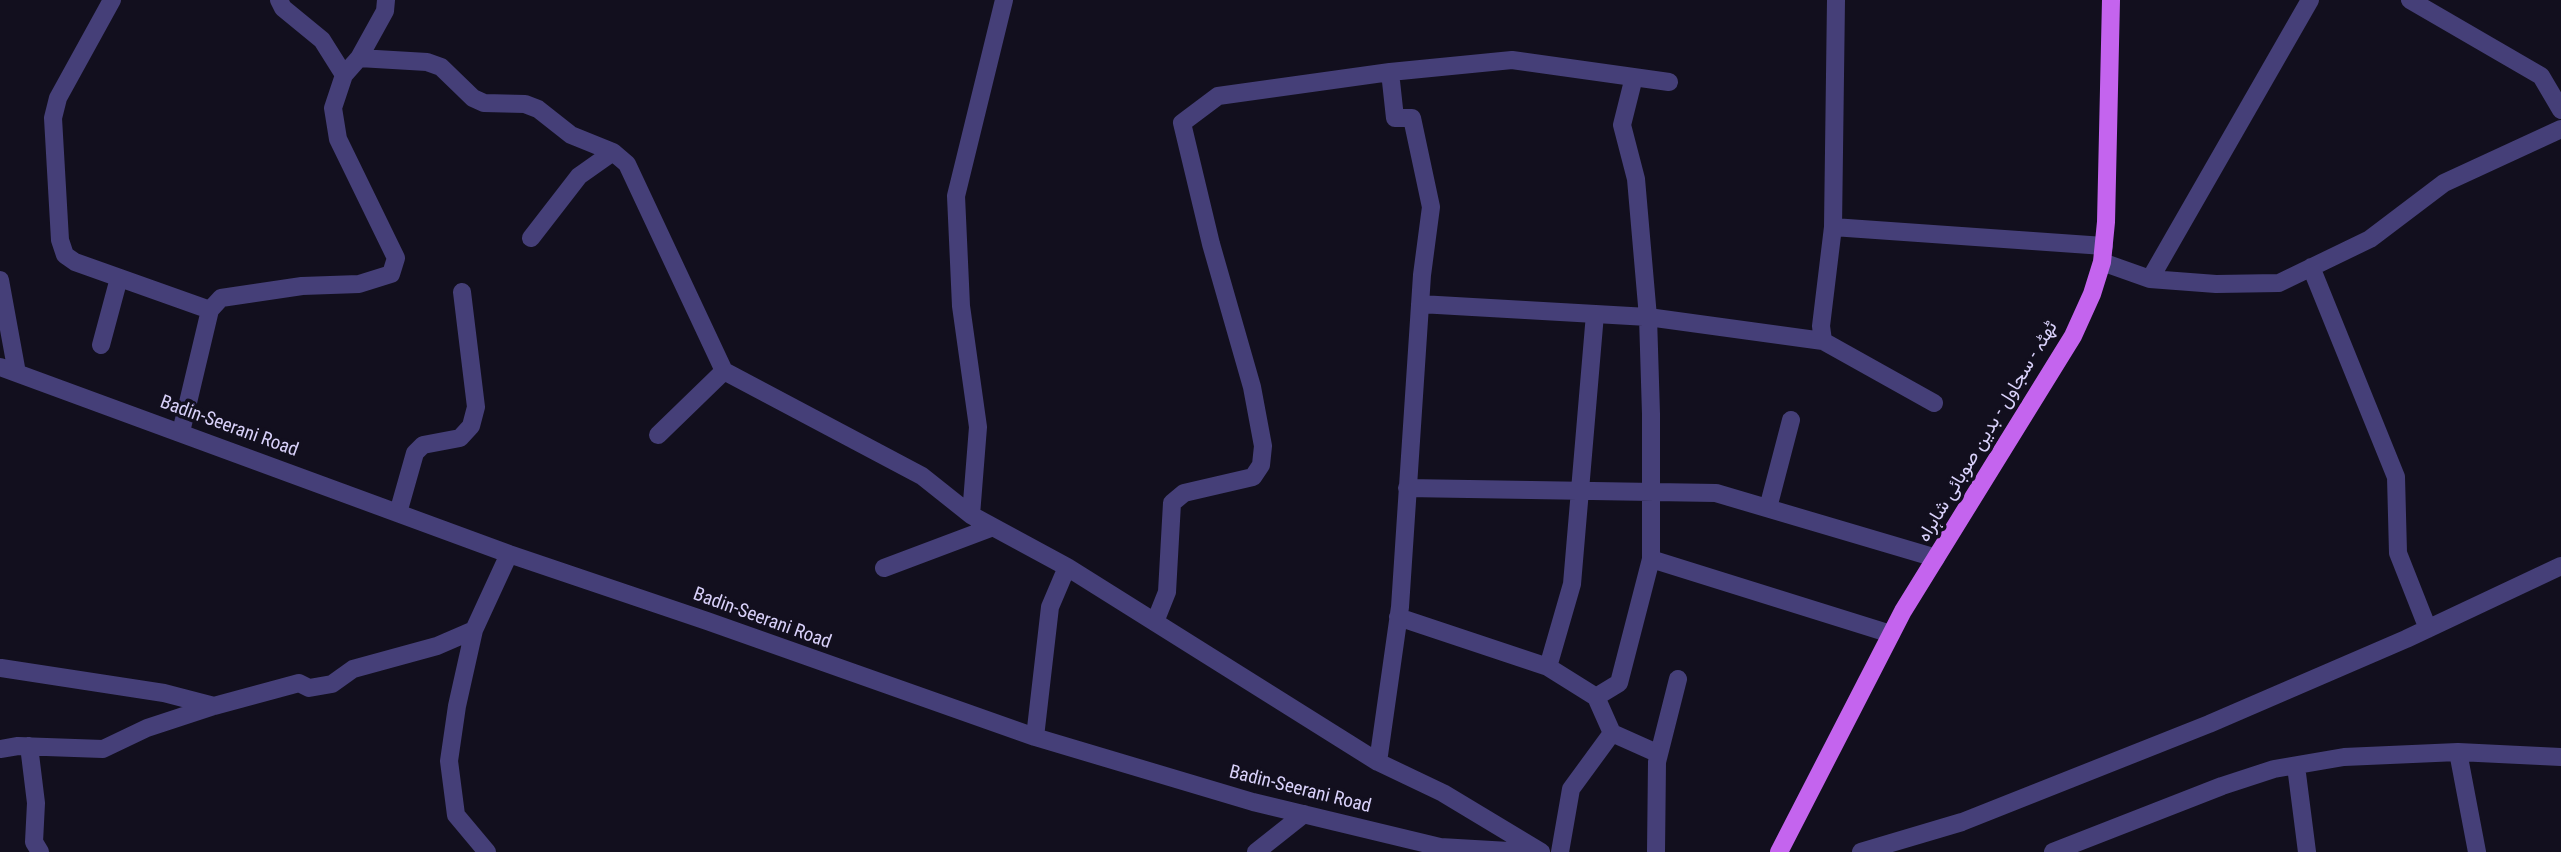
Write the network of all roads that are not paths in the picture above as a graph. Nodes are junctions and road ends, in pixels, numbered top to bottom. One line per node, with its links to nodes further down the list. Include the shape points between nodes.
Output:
1 (112, 0): 21 (street, via 58,98 53,118 60,240 65,255)
2 (279, 0): 11 (street, via 323,40)
3 (386, 0): 9 (street, via 385,11)
4 (1004, 0): 42 (street, via 956,196 961,306 978,427)
5 (1836, 0): 17 (street)
6 (2111, 0): 19 (main road, ٹھٹہ - سجاول - بدین صوبائی شاہراہ)
7 (2310, 0): 22 (street)
8 (2410, 0): 14 (street, via 2541,76)
9 (359, 58): 11 (street); 16 (street, via 441,67 473,98 538,109 571,135)
10 (1390, 72): 12 (street, via 1512,60); 25 (street, via 1395,118 1412,118 1432,208); 51 (street, via 1218,96 1182,123 1252,387 1263,446 1261,465 1253,477 1184,493 1172,503 1167,592)
11 (344, 75): 26 (street, via 333,108 338,139 396,258 391,274 359,284 302,286 221,298)
12 (1634, 77): 13 (street); 28 (street, via 1622,125 1636,179)
13 (1668, 82)
14 (2561, 110)
15 (2561, 129): 20 (street, via 2444,183 2371,239)
16 (613, 152): 18 (street, via 579,176); 32 (street, via 627,164)
17 (1833, 227): 19 (street); 29 (street)
18 (531, 238)
19 (2103, 254): 22 (street); 45 (main road, ٹھٹہ - سجاول - بدین صوبائی شاہراہ, via 2073,336)
20 (2312, 267): 22 (street, via 2279,283); 52 (street, via 2396,477 2398,554)
21 (119, 278): 26 (street); 30 (street)
22 (2150, 279)
23 (0, 280): 31 (street)
24 (462, 292): 41 (street, via 476,407 471,426 460,438 423,445 415,453)
25 (1420, 304): 27 (street); 37 (street)
26 (210, 310): 35 (street)
27 (1595, 314): 28 (street); 38 (street)
28 (1648, 317): 29 (street); 39 (street)
29 (1823, 341): 33 (street)
30 (101, 345)
31 (8, 370): 35 (street, Badin-Seerani Road)
32 (724, 371): 36 (street); 42 (street, via 922,476)
33 (1934, 403)
34 (1791, 420): 40 (street)
35 (181, 432): 41 (street, Badin-Seerani Road)
36 (658, 435)
37 (1407, 488): 38 (street); 50 (street)
38 (1579, 491): 39 (street); 55 (street, via 1572,584)
39 (1651, 492): 40 (street, via 1716,493); 46 (street)
40 (1768, 508): 45 (street)
41 (398, 513): 44 (street, Badin-Seerani Road)
42 (971, 515): 43 (street)
43 (993, 527): 48 (street); 49 (street)
44 (509, 554): 53 (street); 61 (street, Badin-Seerani Road)
45 (1936, 558): 54 (main road, ٹھٹہ - سجاول - بدین صوبائی شاہراہ)
46 (1651, 559): 54 (street); 58 (street, via 1619,684)
47 (2561, 566): 52 (street)
48 (1067, 567): 51 (street); 61 (street, via 1051,607)
49 (884, 568)
50 (1398, 617): 55 (street); 67 (street)
51 (1155, 622): 67 (street)
52 (2428, 629): 79 (street, via 2055,786 1962,822)
53 (474, 630): 59 (street, via 437,646 353,669 332,684 309,688 299,683); 72 (street, via 449,761 456,815)
54 (1891, 634): 78 (main road, ٹھٹہ - سجاول - بدین صوبائی شاہراہ)
55 (1548, 667): 58 (street)
56 (1, 668): 59 (street, via 164,693)
57 (1678, 679): 65 (street)
58 (1595, 697): 60 (street)
59 (214, 706): 62 (street, via 103,749)
60 (1612, 733): 65 (street); 76 (street, via 1572,789)
61 (1035, 737): 69 (street, Badin-Seerani Road)
62 (29, 746): 63 (street); 71 (street, via 36,803 34,842)
63 (0, 749)
64 (2458, 752): 66 (street); 68 (street, via 2344,757); 81 (street)
65 (1659, 754): 77 (street)
66 (2561, 757)
67 (1378, 762): 75 (street, via 1443,793)
68 (2296, 765): 70 (street, via 2222,786); 80 (street)
69 (1304, 814): 73 (street); 74 (street, Badin-Seerani Road, via 1440,846)
70 (2061, 851)
71 (40, 852)
72 (487, 852)
73 (1256, 852)
74 (1526, 852)
75 (1541, 852)
76 (1560, 852)
77 (1656, 852)
78 (1779, 852)
79 (1861, 852)
80 (2307, 852)
81 (2477, 852)

